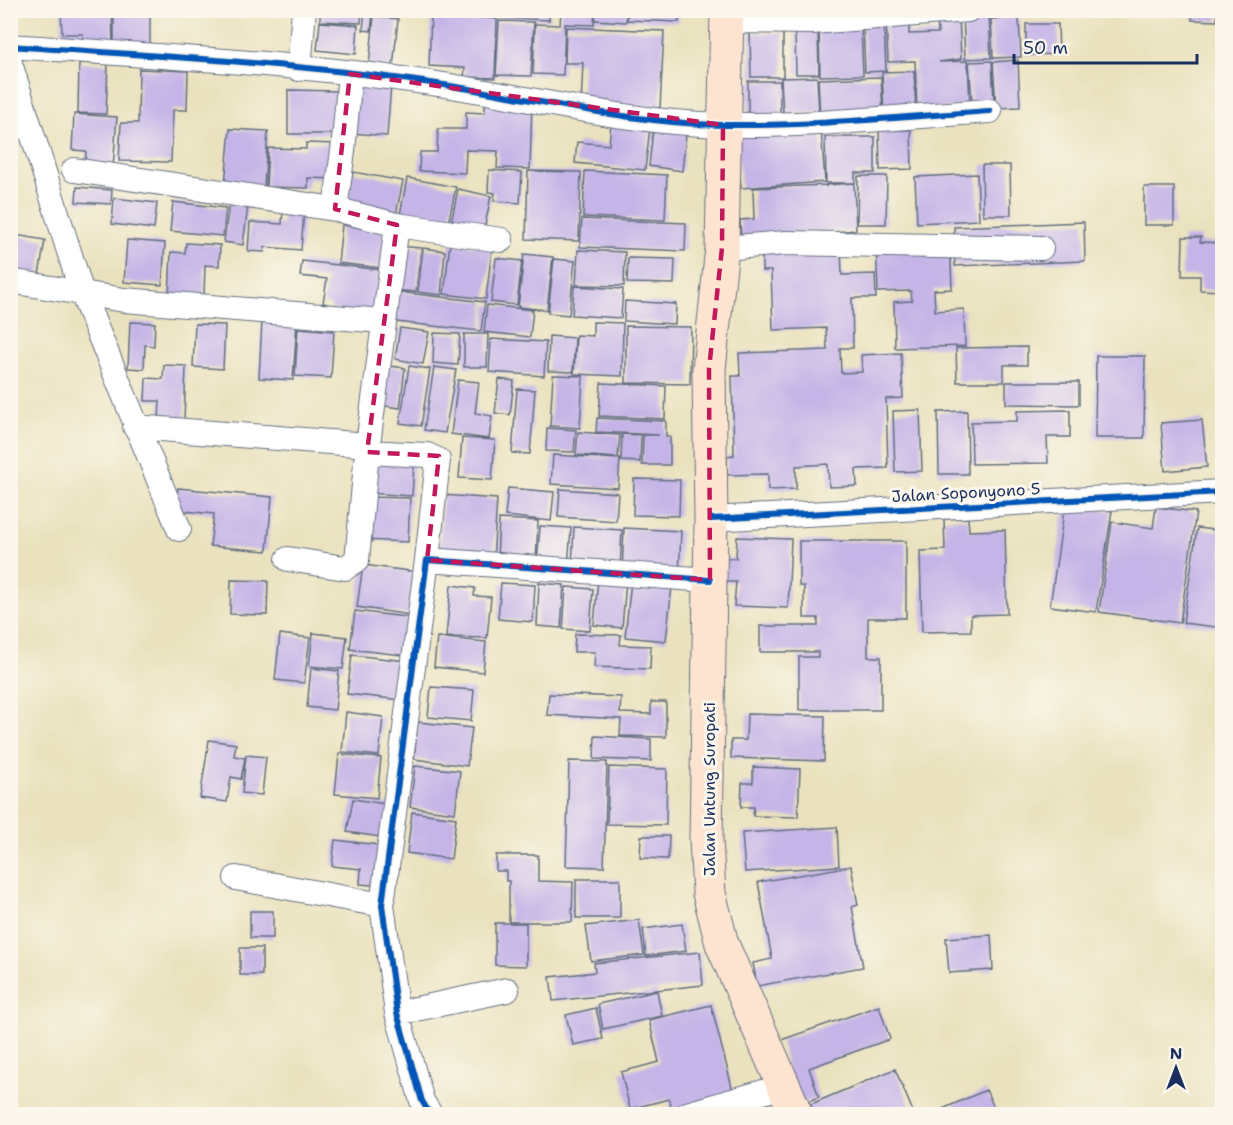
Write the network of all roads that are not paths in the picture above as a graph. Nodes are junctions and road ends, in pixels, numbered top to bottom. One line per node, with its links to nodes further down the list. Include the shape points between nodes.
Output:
1 (304, 10): 6 (street)
2 (968, 10): 3 (street, via 812,22)
3 (727, 16): 9 (main road, Jalan Untung Suropati)
4 (10, 46): 6 (street)
5 (10, 63): 17 (street)
6 (299, 69): 7 (street)
7 (350, 74): 9 (street, via 633,116); 11 (street)
8 (990, 111): 9 (street)
9 (723, 124): 14 (main road, Jalan Untung Suropati)
10 (74, 170): 11 (street)
11 (335, 209): 12 (street)
12 (397, 225): 13 (street); 18 (street)
13 (501, 240)
14 (722, 248): 15 (street, via 786,243); 22 (main road, Jalan Untung Suropati, via 710,369)
15 (1041, 248)
16 (10, 281): 17 (street)
17 (82, 293): 18 (street, via 124,300); 19 (street)
18 (383, 321): 20 (street)
19 (135, 427): 20 (street); 23 (street)
20 (368, 448): 24 (street, via 357,560 345,568); 25 (street, via 427,455 438,460)
21 (1222, 492): 22 (street, Jalan Soponyono 5)
22 (711, 519): 26 (main road, Jalan Untung Suropati)
23 (179, 529)
24 (288, 559)
25 (426, 560): 26 (street); 28 (street)
26 (710, 580): 31 (main road, Jalan Untung Suropati, via 706,840 710,893 722,944)
27 (236, 878): 28 (street)
28 (382, 905): 30 (street)
29 (507, 990): 30 (street)
30 (397, 1013): 32 (street, via 422,1101)
31 (790, 1100): 33 (street)
32 (430, 1114)
33 (687, 1114)

